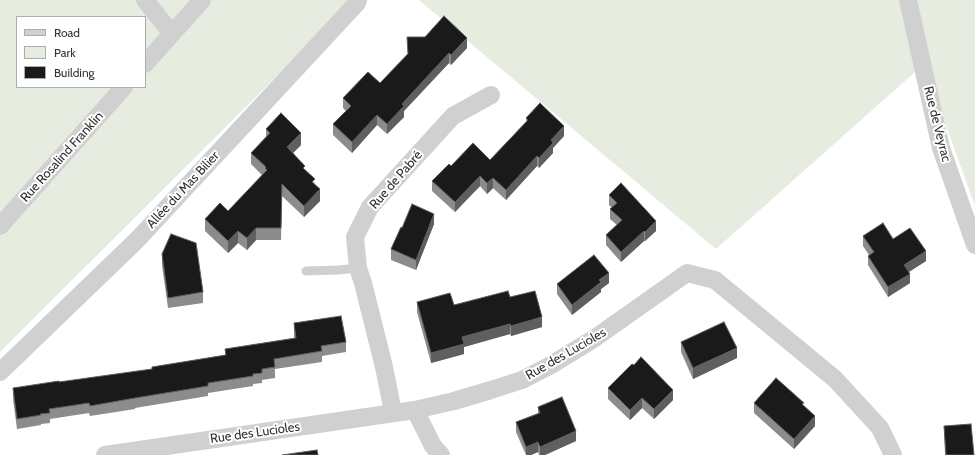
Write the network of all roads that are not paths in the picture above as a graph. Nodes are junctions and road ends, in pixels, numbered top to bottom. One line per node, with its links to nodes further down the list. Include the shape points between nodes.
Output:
1 (145, 0): 5 (street)
2 (202, 0): 5 (street)
3 (358, 0): 13 (street, Allée du Mas Bilier, via 137,240)
4 (908, 0): 10 (street, Rue de Veyrac, via 940,148)
5 (172, 34): 6 (street)
6 (146, 63)
7 (123, 88): 9 (street, Rue Rosalind Franklin)
8 (491, 95): 11 (street, Rue de Pabré, via 453,116 370,207 356,237)
9 (0, 226)
10 (975, 245)
11 (358, 268): 12 (lane); 15 (street, Rue de Pabré)
12 (306, 271)
13 (0, 372)
14 (415, 410): 15 (street, Rue des Lucioles); 17 (street); 18 (street, Rue des Lucioles, via 522,380 595,338 687,273 715,280 835,378 880,428)
15 (394, 412): 16 (street, Rue des Lucioles)
16 (105, 455)
17 (440, 455)
18 (893, 455)

